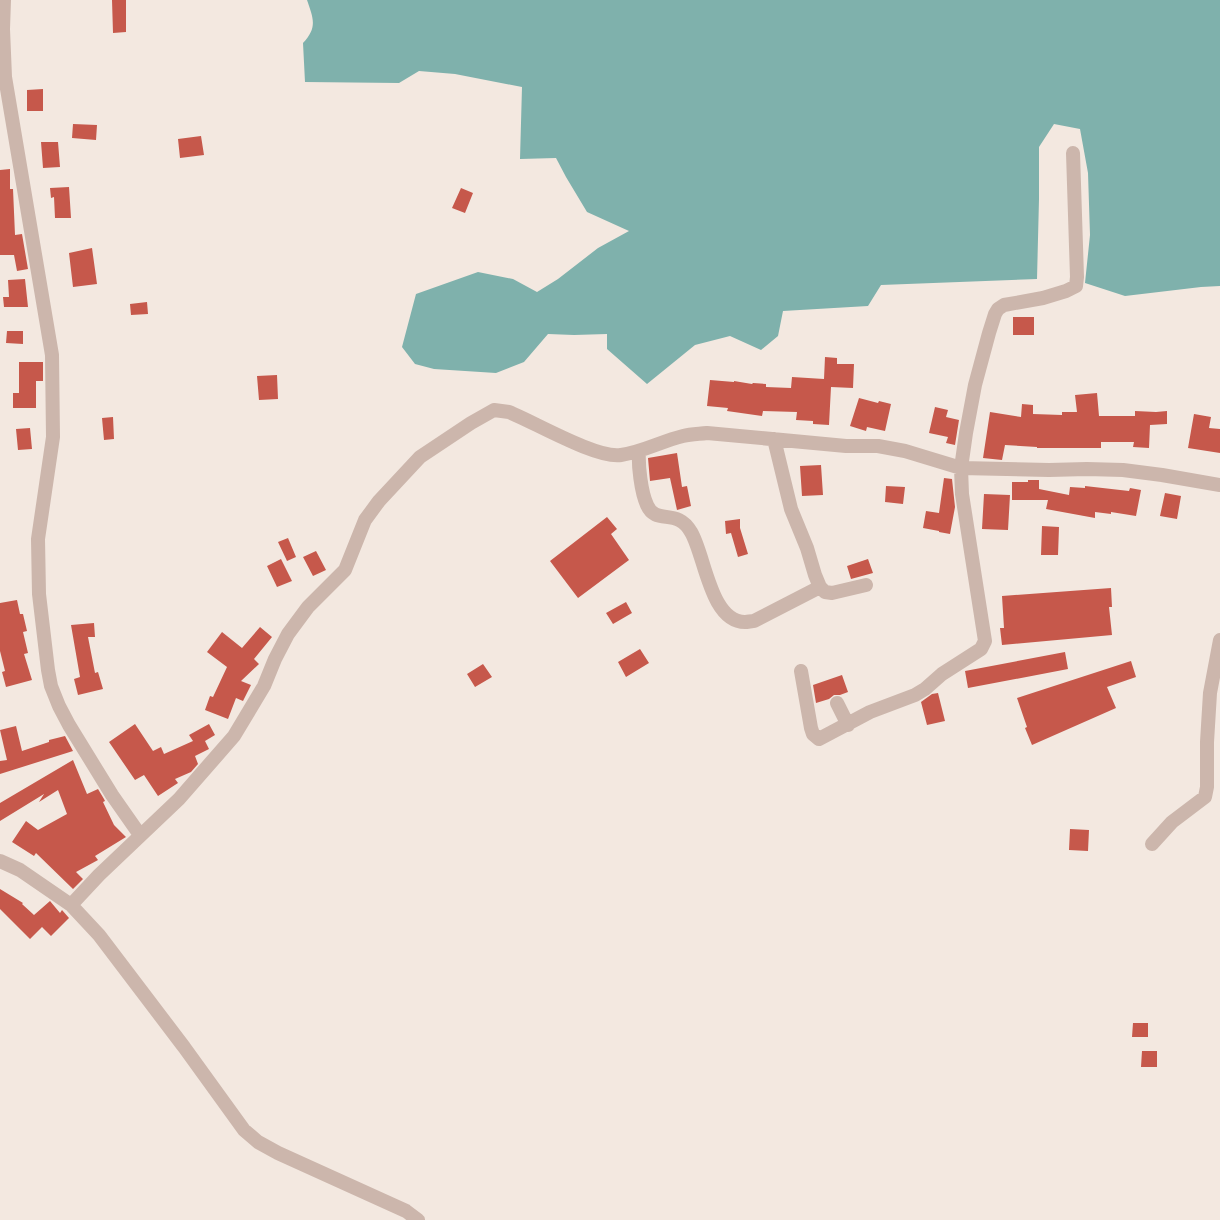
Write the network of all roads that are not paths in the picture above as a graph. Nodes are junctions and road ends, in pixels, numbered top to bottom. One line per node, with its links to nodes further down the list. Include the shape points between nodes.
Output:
1 (4, 0): 13 (street, via 5,77 52,356 53,437 38,539 39,594 48,670 69,725)
2 (1073, 153): 5 (street, via 1076,286 1043,298 1004,304 995,314 975,385)
3 (774, 439): 4 (street, via 695,434); 5 (street, via 878,446); 8 (street, via 790,509)
4 (639, 451): 8 (street, via 646,504 651,513 684,521 726,615 744,622 754,621); 13 (street, via 609,455 508,412 494,410 420,457 365,520 345,570 288,634 264,686 234,736)
5 (961, 468): 6 (street, via 1123,470); 12 (street, via 964,515 985,640 981,650 915,695)
6 (1220, 485)
7 (866, 585): 8 (street, via 832,593)
8 (820, 587)
9 (1219, 647): 14 (street, via 1210,693 1205,797 1172,822)
10 (801, 671): 12 (street, via 813,734 819,739)
11 (837, 703): 12 (street)
12 (848, 725)
13 (140, 835): 16 (street)
14 (1152, 844)
15 (0, 861): 16 (street)
16 (71, 905): 17 (street, via 99,935 251,1136 278,1153)
17 (418, 1220)

